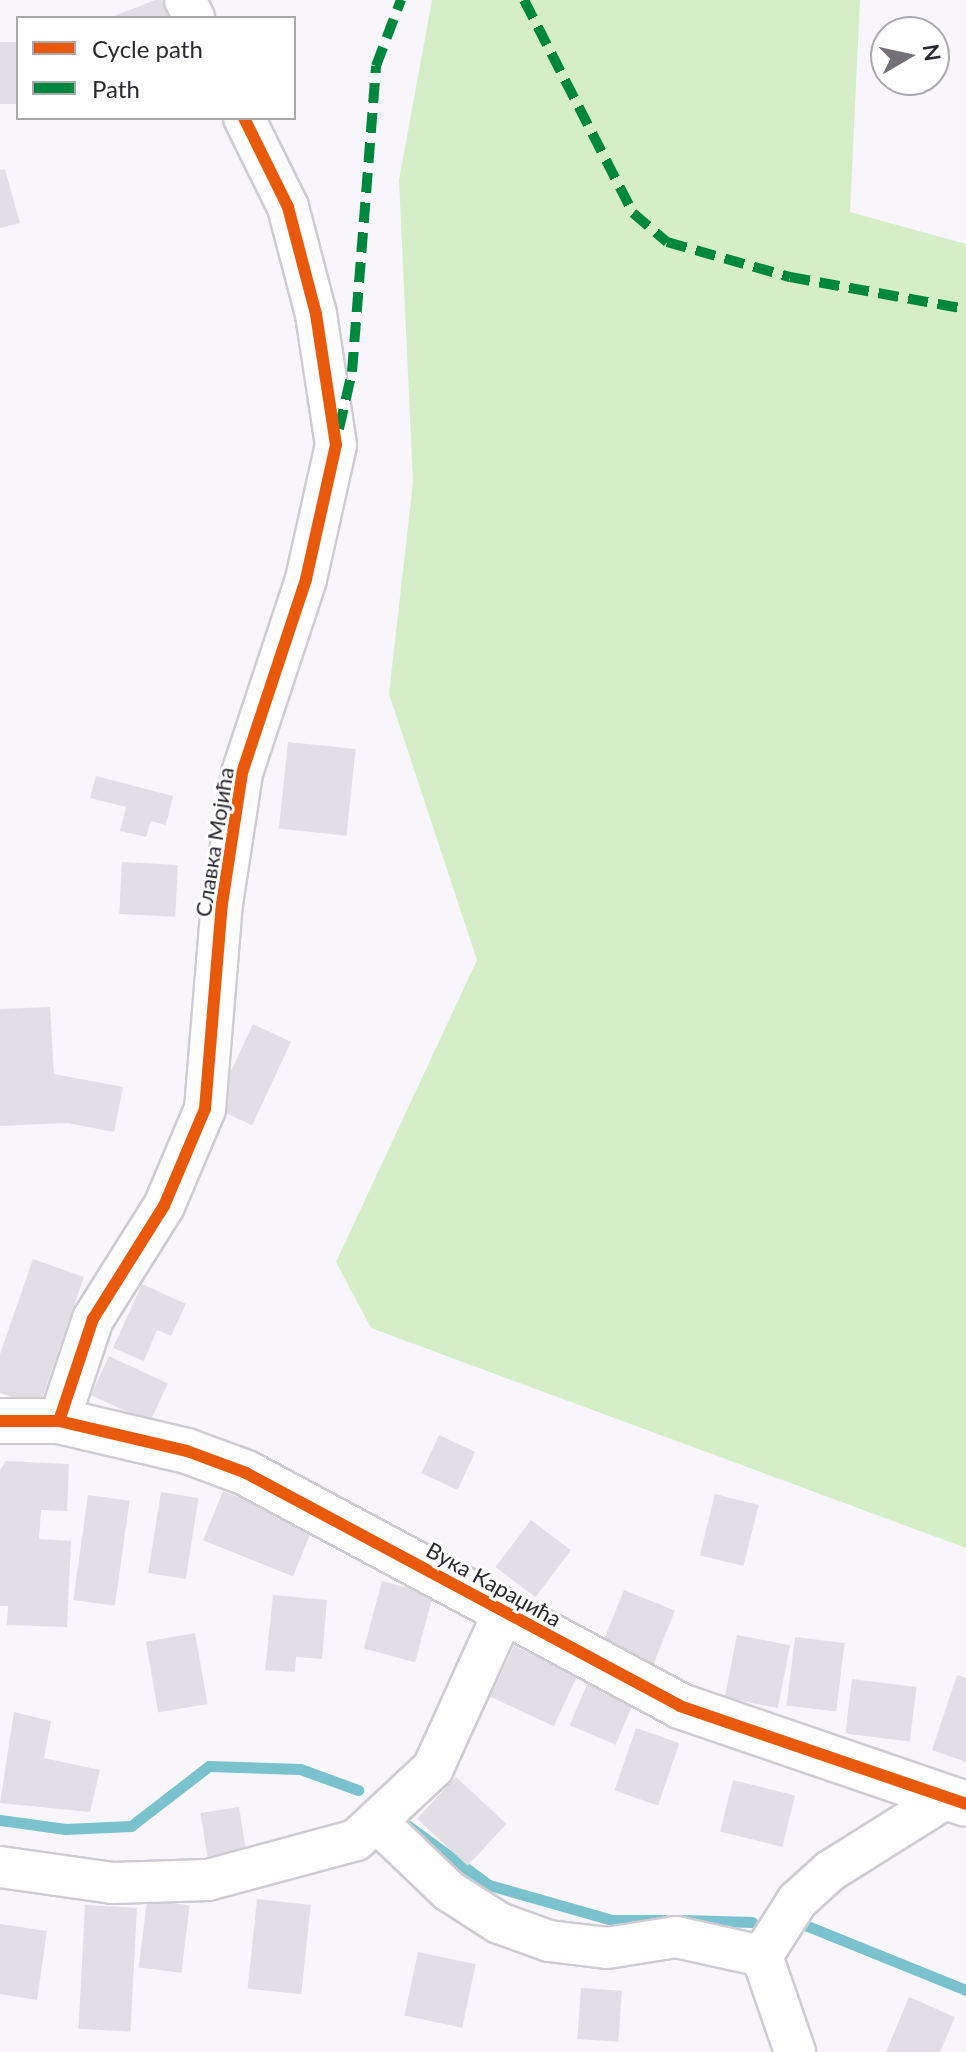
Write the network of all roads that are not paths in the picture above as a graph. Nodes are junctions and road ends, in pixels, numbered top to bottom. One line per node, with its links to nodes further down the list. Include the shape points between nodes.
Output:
1 (245, 120): 3 (street, Славка Мојића, via 288,207 316,314 336,445 306,579 242,773 222,904 205,1109 164,1206 93,1319)
2 (0, 1421): 3 (street, Вука Караџића)
3 (59, 1421): 4 (street, Вука Караџића, via 187,1451 246,1473)
4 (503, 1614): 5 (street, Вука Караџића, via 680,1706); 6 (street, via 433,1768)
5 (956, 1801): 8 (street, via 830,1871 797,1901)
6 (378, 1823): 7 (street, via 356,1840 208,1880 113,1883); 8 (street, via 449,1891 499,1923 549,1941 607,1948 676,1937)
7 (0, 1867)
8 (762, 1956): 9 (street)
9 (795, 2052)

